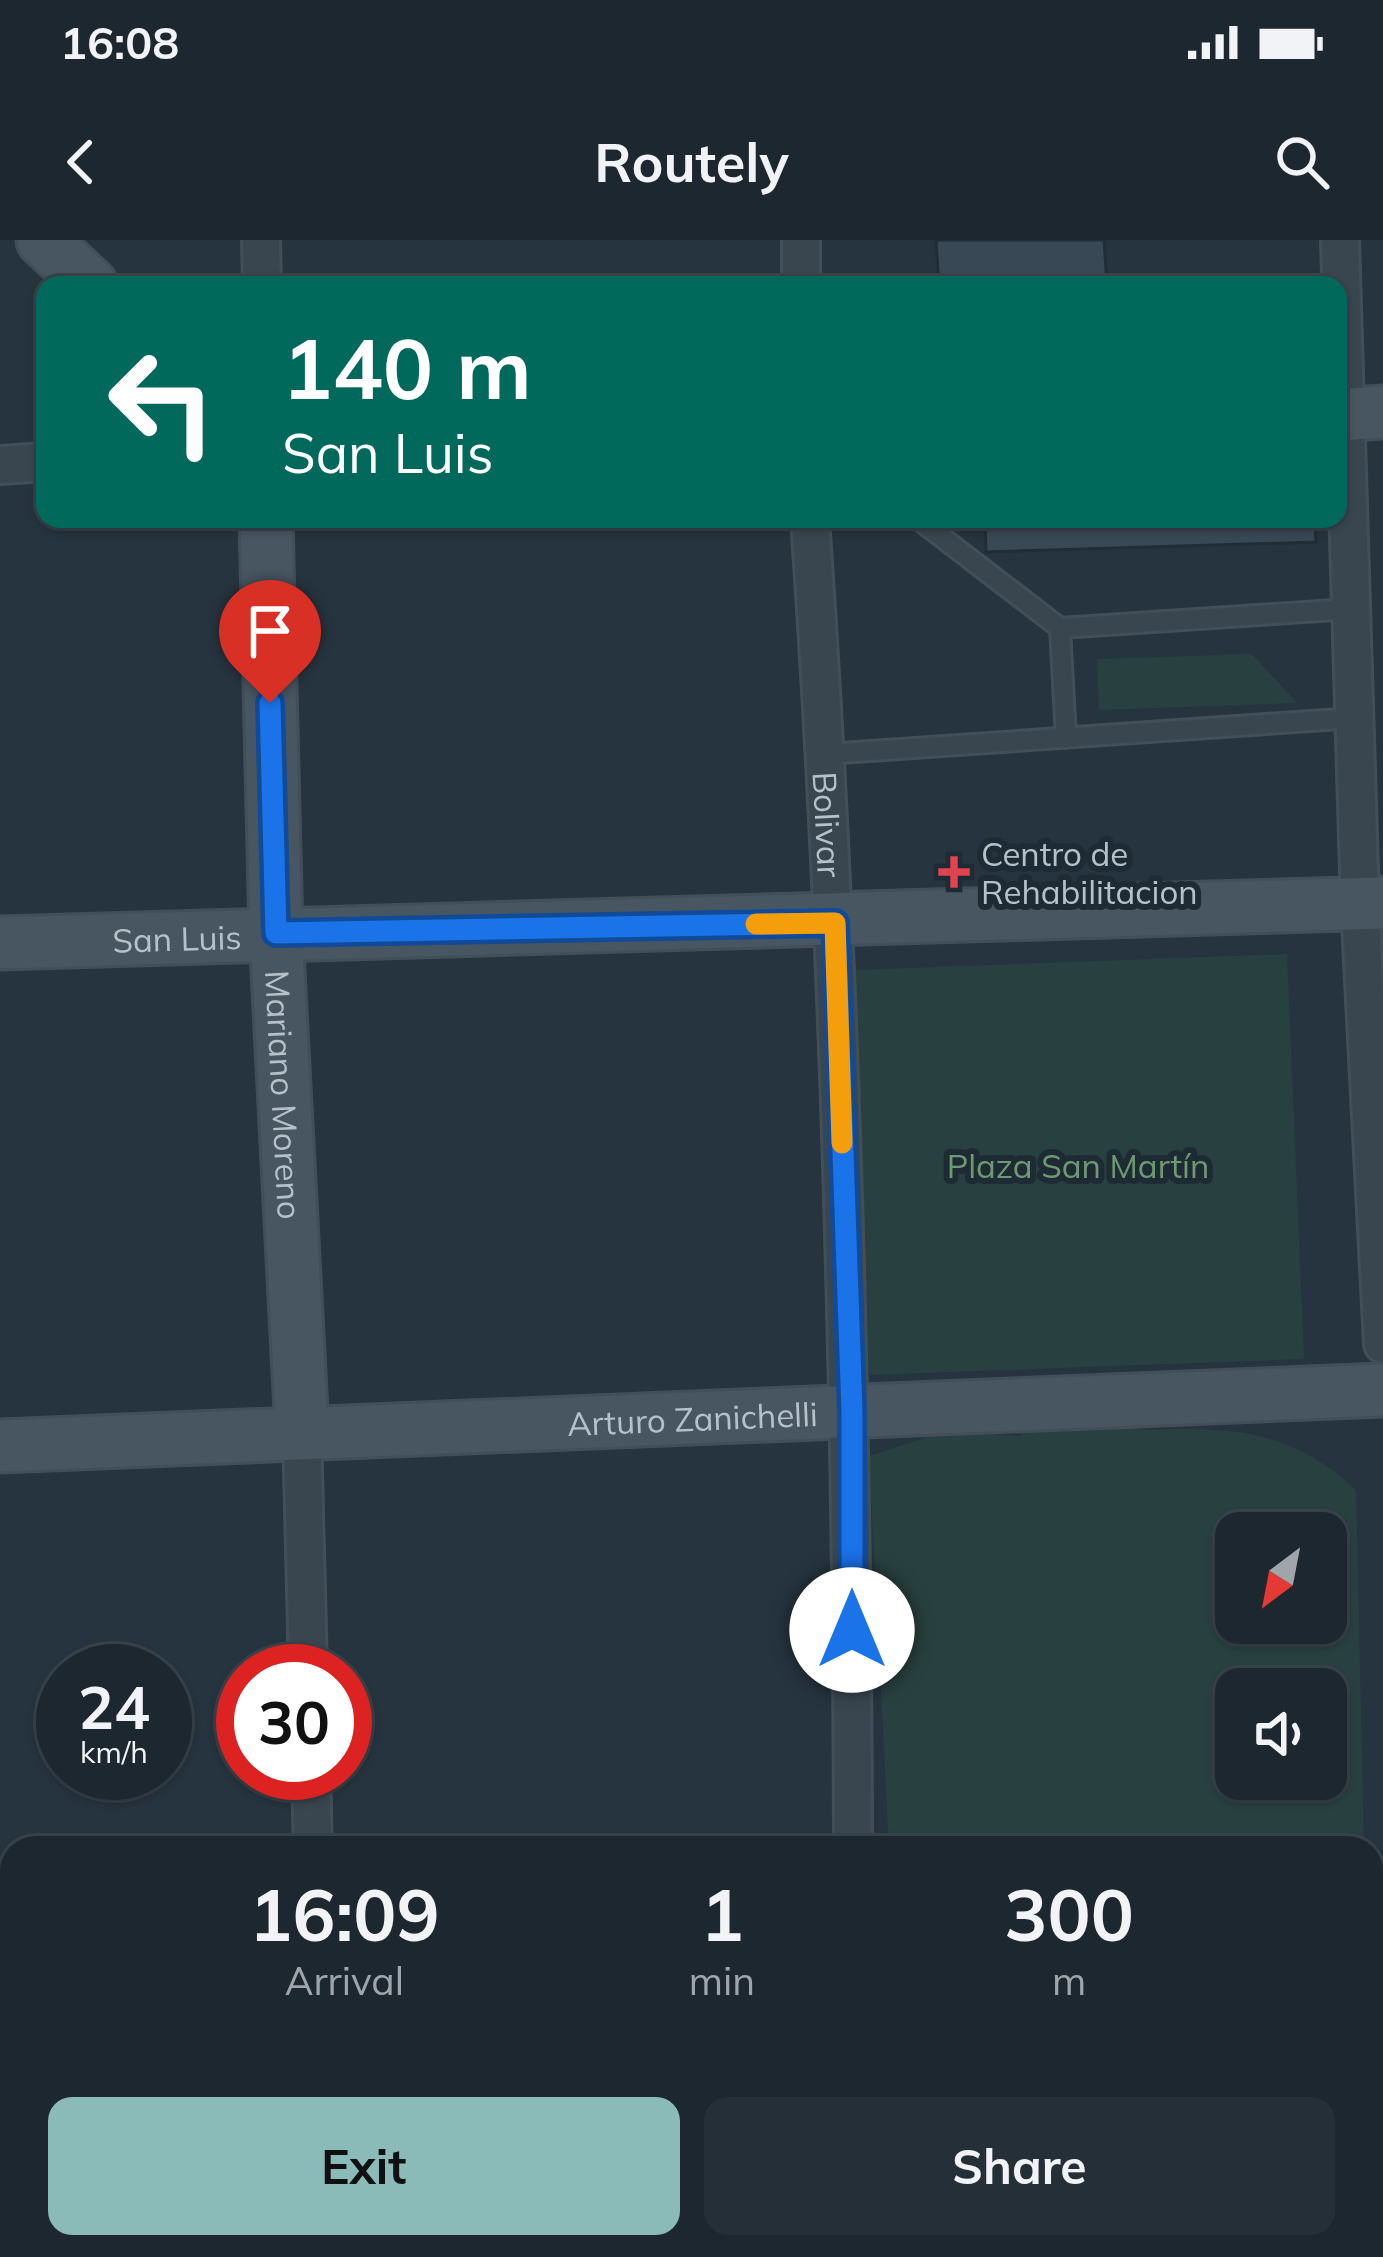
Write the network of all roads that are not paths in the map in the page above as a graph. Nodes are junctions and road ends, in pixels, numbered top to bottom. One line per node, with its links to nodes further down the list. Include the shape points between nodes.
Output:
1 (44, 240): 5 (main road)
2 (261, 240): 6 (street)
3 (801, 240): 7 (street)
4 (1340, 240): 8 (street)
5 (82, 276)
6 (262, 276)
7 (801, 276)
8 (1343, 276)
9 (1347, 316): 10 (street)
10 (1356, 414): 16 (street)
11 (36, 463): 12 (street)
12 (0, 465)
13 (266, 528): 23 (main road, Mariano Moreno)
14 (811, 528): 20 (street, Bolivar)
15 (930, 528): 17 (lane)
16 (1350, 609): 17 (lane); 18 (street)
17 (1060, 628): 19 (lane)
18 (1355, 718): 19 (lane); 21 (street)
19 (1066, 738): 20 (lane)
20 (826, 754): 22 (street, Bolivar)
21 (1371, 904): 22 (main road, San Luis); 25 (street)
22 (835, 923): 23 (main road, San Luis); 27 (street, Bolivar)
23 (276, 933): 24 (main road, San Luis); 28 (main road, Mariano Moreno)
24 (0, 944)
25 (1383, 1345)
26 (1383, 1390): 27 (main road, Arturo Zanichelli)
27 (852, 1411): 28 (main road, Arturo Zanichelli); 33 (street, Bolivar)
28 (302, 1430): 29 (main road, Arturo Zanichelli); 30 (street, Mariano Moreno)
29 (0, 1446)
30 (307, 1644)
31 (311, 1800): 32 (street)
32 (313, 1836)
33 (853, 1836)

